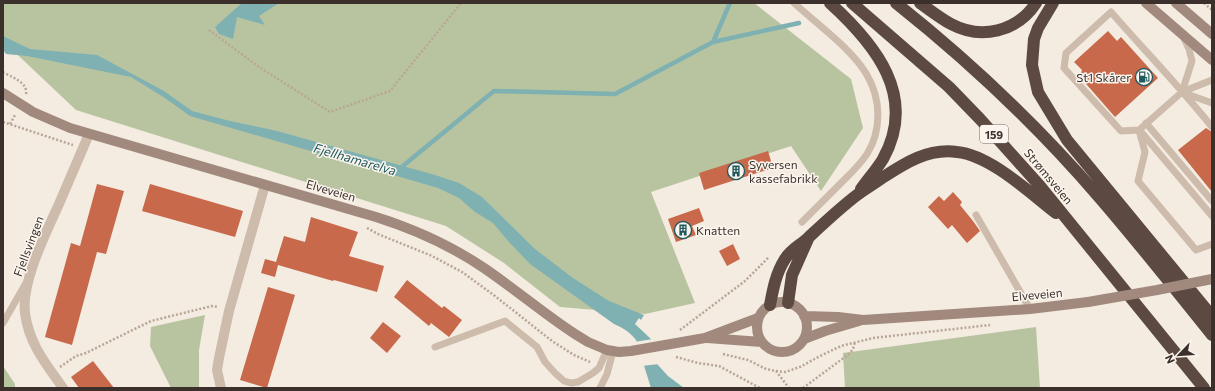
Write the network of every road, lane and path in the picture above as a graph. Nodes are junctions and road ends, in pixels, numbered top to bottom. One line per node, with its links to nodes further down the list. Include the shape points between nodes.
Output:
1 (461, 3): 13 (path, via 390,91 330,112 259,67)
2 (794, 3): 36 (lane, via 858,63 874,89 878,106 874,142 867,154)
3 (830, 3): 32 (highway, via 870,44 883,64 895,96 894,124 888,148)
4 (852, 3): 38 (highway, Strømsveien / 159, via 948,87 1003,144)
5 (896, 3): 54 (highway, Strømsveien / 159, via 968,64 1054,148 1098,196)
6 (920, 3): 7 (highway, via 951,24 972,31 989,32 1019,22)
7 (1036, 3)
8 (1053, 3): 50 (highway, via 1034,39 1032,65 1038,92 1067,140)
9 (1146, 3): 14 (main road)
10 (1176, 3): 15 (main road)
11 (1204, 3): 12 (path)
12 (1212, 10)
13 (209, 30)
14 (1181, 33): 16 (main road); 19 (lane, via 1192,61)
15 (1212, 34)
16 (1212, 60)
17 (3, 72): 21 (path, via 25,85)
18 (1212, 80): 19 (lane)
19 (1182, 92): 22 (lane); 26 (lane); 27 (lane); 28 (lane, via 1111,12 1066,53 1064,68 1120,131)
20 (3, 93): 29 (main road, Elveveien, via 44,118)
21 (25, 98)
22 (1212, 103)
23 (17, 111): 25 (path)
24 (3, 122): 25 (path)
25 (10, 124): 30 (path)
26 (1146, 124): 28 (lane); 33 (lane)
27 (1212, 126)
28 (1139, 130): 35 (lane); 40 (lane, via 1146,152 1138,181 1196,250)
29 (89, 134): 31 (main road, Elveveien); 43 (street, Fjellsvingen)
30 (73, 145)
31 (265, 185): 47 (street); 61 (main road, Elveveien, via 391,221 437,241 483,268 588,342)
32 (857, 194): 38 (highway, via 906,162 939,152 957,152 970,154 996,167); 39 (highway)
33 (1212, 201)
34 (976, 215): 46 (lane)
35 (1212, 216)
36 (802, 222)
37 (362, 224): 64 (path, via 378,234 432,256 456,269 552,341 587,361)
38 (1073, 226): 73 (highway, Strømsveien / 159)
39 (808, 238): 44 (highway, via 792,275); 45 (highway, via 791,250 784,260 775,281)
40 (1212, 244)
41 (774, 252): 59 (path, via 745,281 681,330)
42 (1212, 279): 46 (main road, Elveveien, bridge, via 1138,294)
43 (28, 280): 52 (lane); 66 (street, Fjellsvingen, via 24,299 27,325 37,353)
44 (788, 303): 45 (main road); 48 (main road, via 798,307)
45 (770, 305): 49 (main road, Elveveien)
46 (1030, 309): 51 (main road, Elveveien)
47 (229, 310): 66 (path, via 212,306 151,321 76,356); 68 (street, via 217,370)
48 (804, 316): 51 (main road, Elveveien); 56 (main road, via 807,327)
49 (758, 318): 55 (main road, Elveveien); 57 (main road, via 758,334)
50 (1212, 319)
51 (863, 320): 56 (main road, Elveveien, via 825,330)
52 (3, 323)
53 (993, 325): 58 (path)
54 (1212, 335)
55 (705, 338): 57 (main road, Elveveien); 59 (main road, Elveveien)
56 (804, 339): 57 (main road, Elveveien, via 794,349 780,352)
57 (762, 342)
58 (855, 342): 65 (path, via 785,372); 72 (path, via 849,354)
59 (673, 344): 61 (main road, Elveveien, via 631,351)
60 (435, 347): 64 (lane, via 505,322 537,347 545,362 570,383 594,373)
61 (610, 350): 64 (lane); 69 (lane, via 607,374)
62 (723, 354): 65 (path)
63 (676, 357): 70 (path, via 719,366)
64 (601, 364)
65 (776, 371): 71 (path)
66 (52, 372): 67 (street, Fjellsvingen)
67 (63, 388)
68 (221, 388)
69 (600, 388)
70 (760, 388)
71 (789, 388)
72 (803, 388)
73 (1204, 388)

